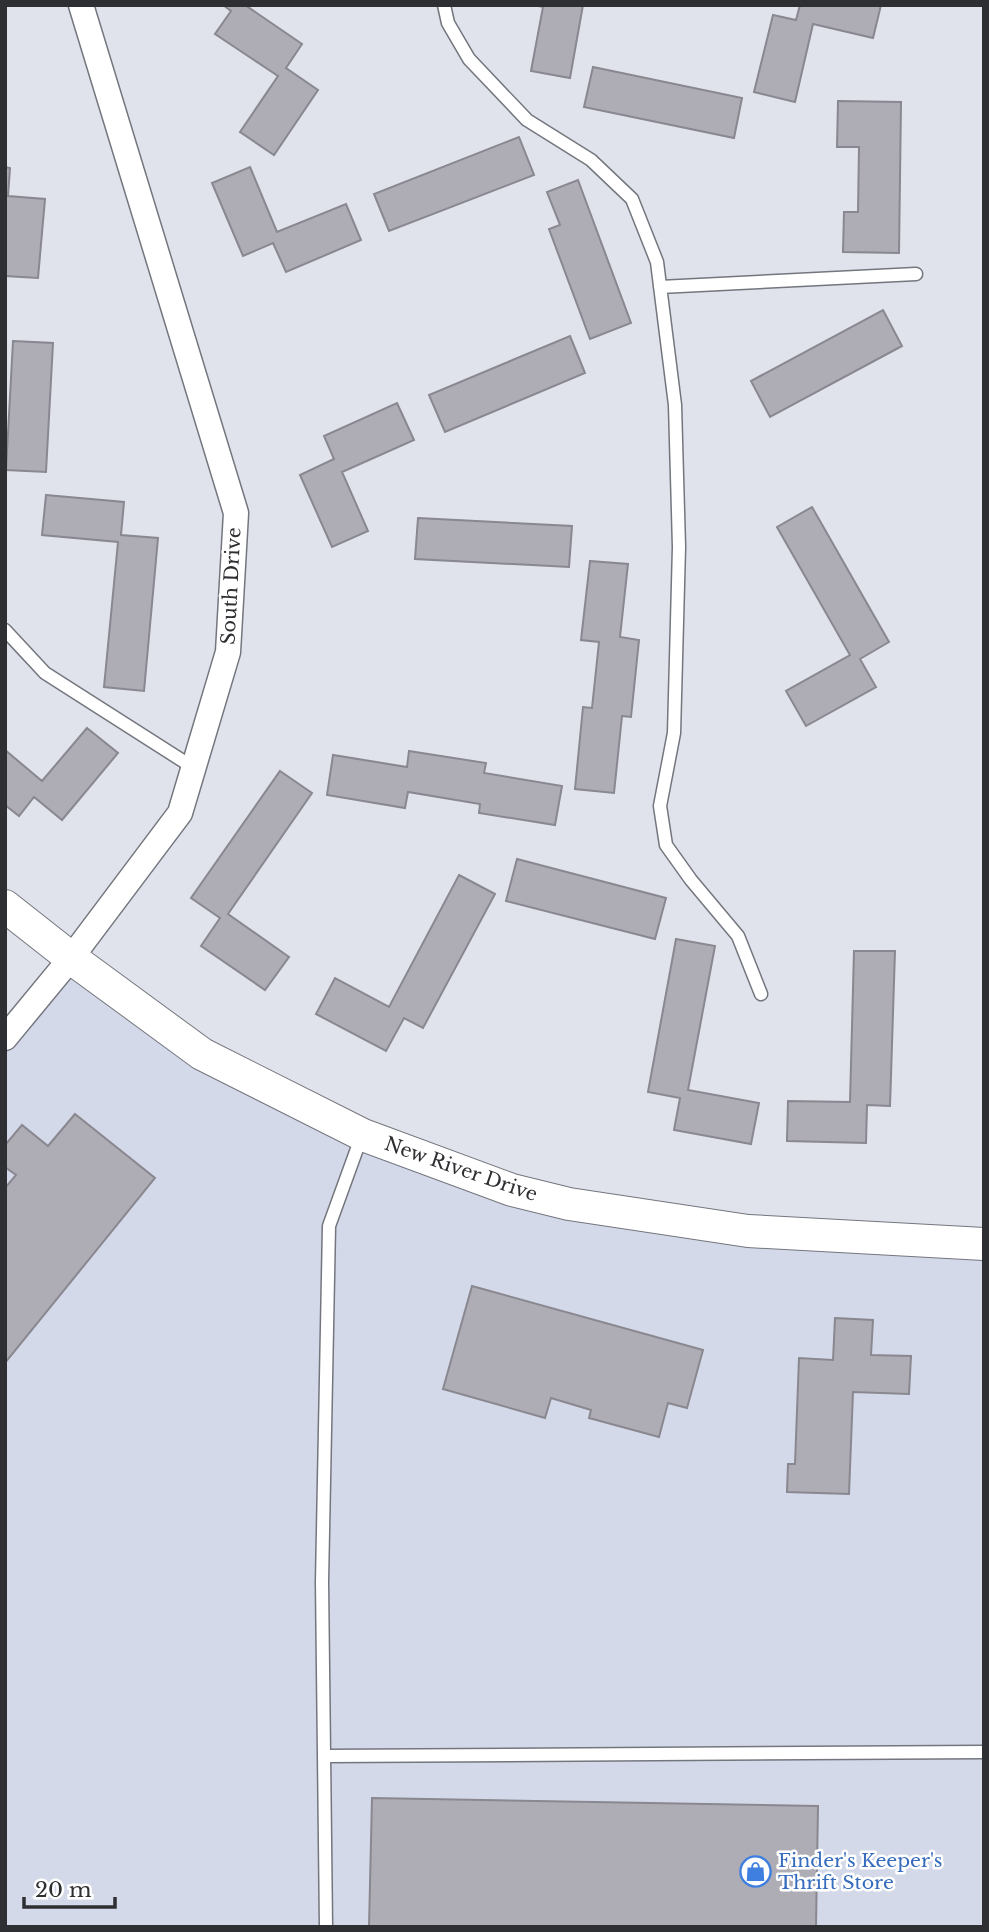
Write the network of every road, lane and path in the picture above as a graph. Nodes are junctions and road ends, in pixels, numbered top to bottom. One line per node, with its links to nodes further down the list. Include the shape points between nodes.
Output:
1 (81, 5): 6 (street, South Drive, via 236,513 228,652)
2 (444, 5): 4 (lane, via 448,23 469,59 527,120 592,160 632,199 657,262)
3 (916, 274): 4 (lane)
4 (660, 287): 9 (lane, via 676,405 679,547 674,733 660,806 666,845 738,936)
5 (5, 630): 6 (lane, via 46,673)
6 (194, 768): 8 (street, South Drive, via 180,813)
7 (5, 906): 8 (street, New River Drive)
8 (71, 958): 10 (street, South Drive); 11 (street, New River Drive, via 202,1054)
9 (761, 994)
10 (5, 1038)
11 (363, 1135): 12 (street, New River Drive, via 512,1190 569,1204 748,1231); 14 (lane, via 329,1226 322,1582)
12 (984, 1244)
13 (984, 1752): 14 (lane)
14 (325, 1756): 15 (lane)
15 (326, 1927)

